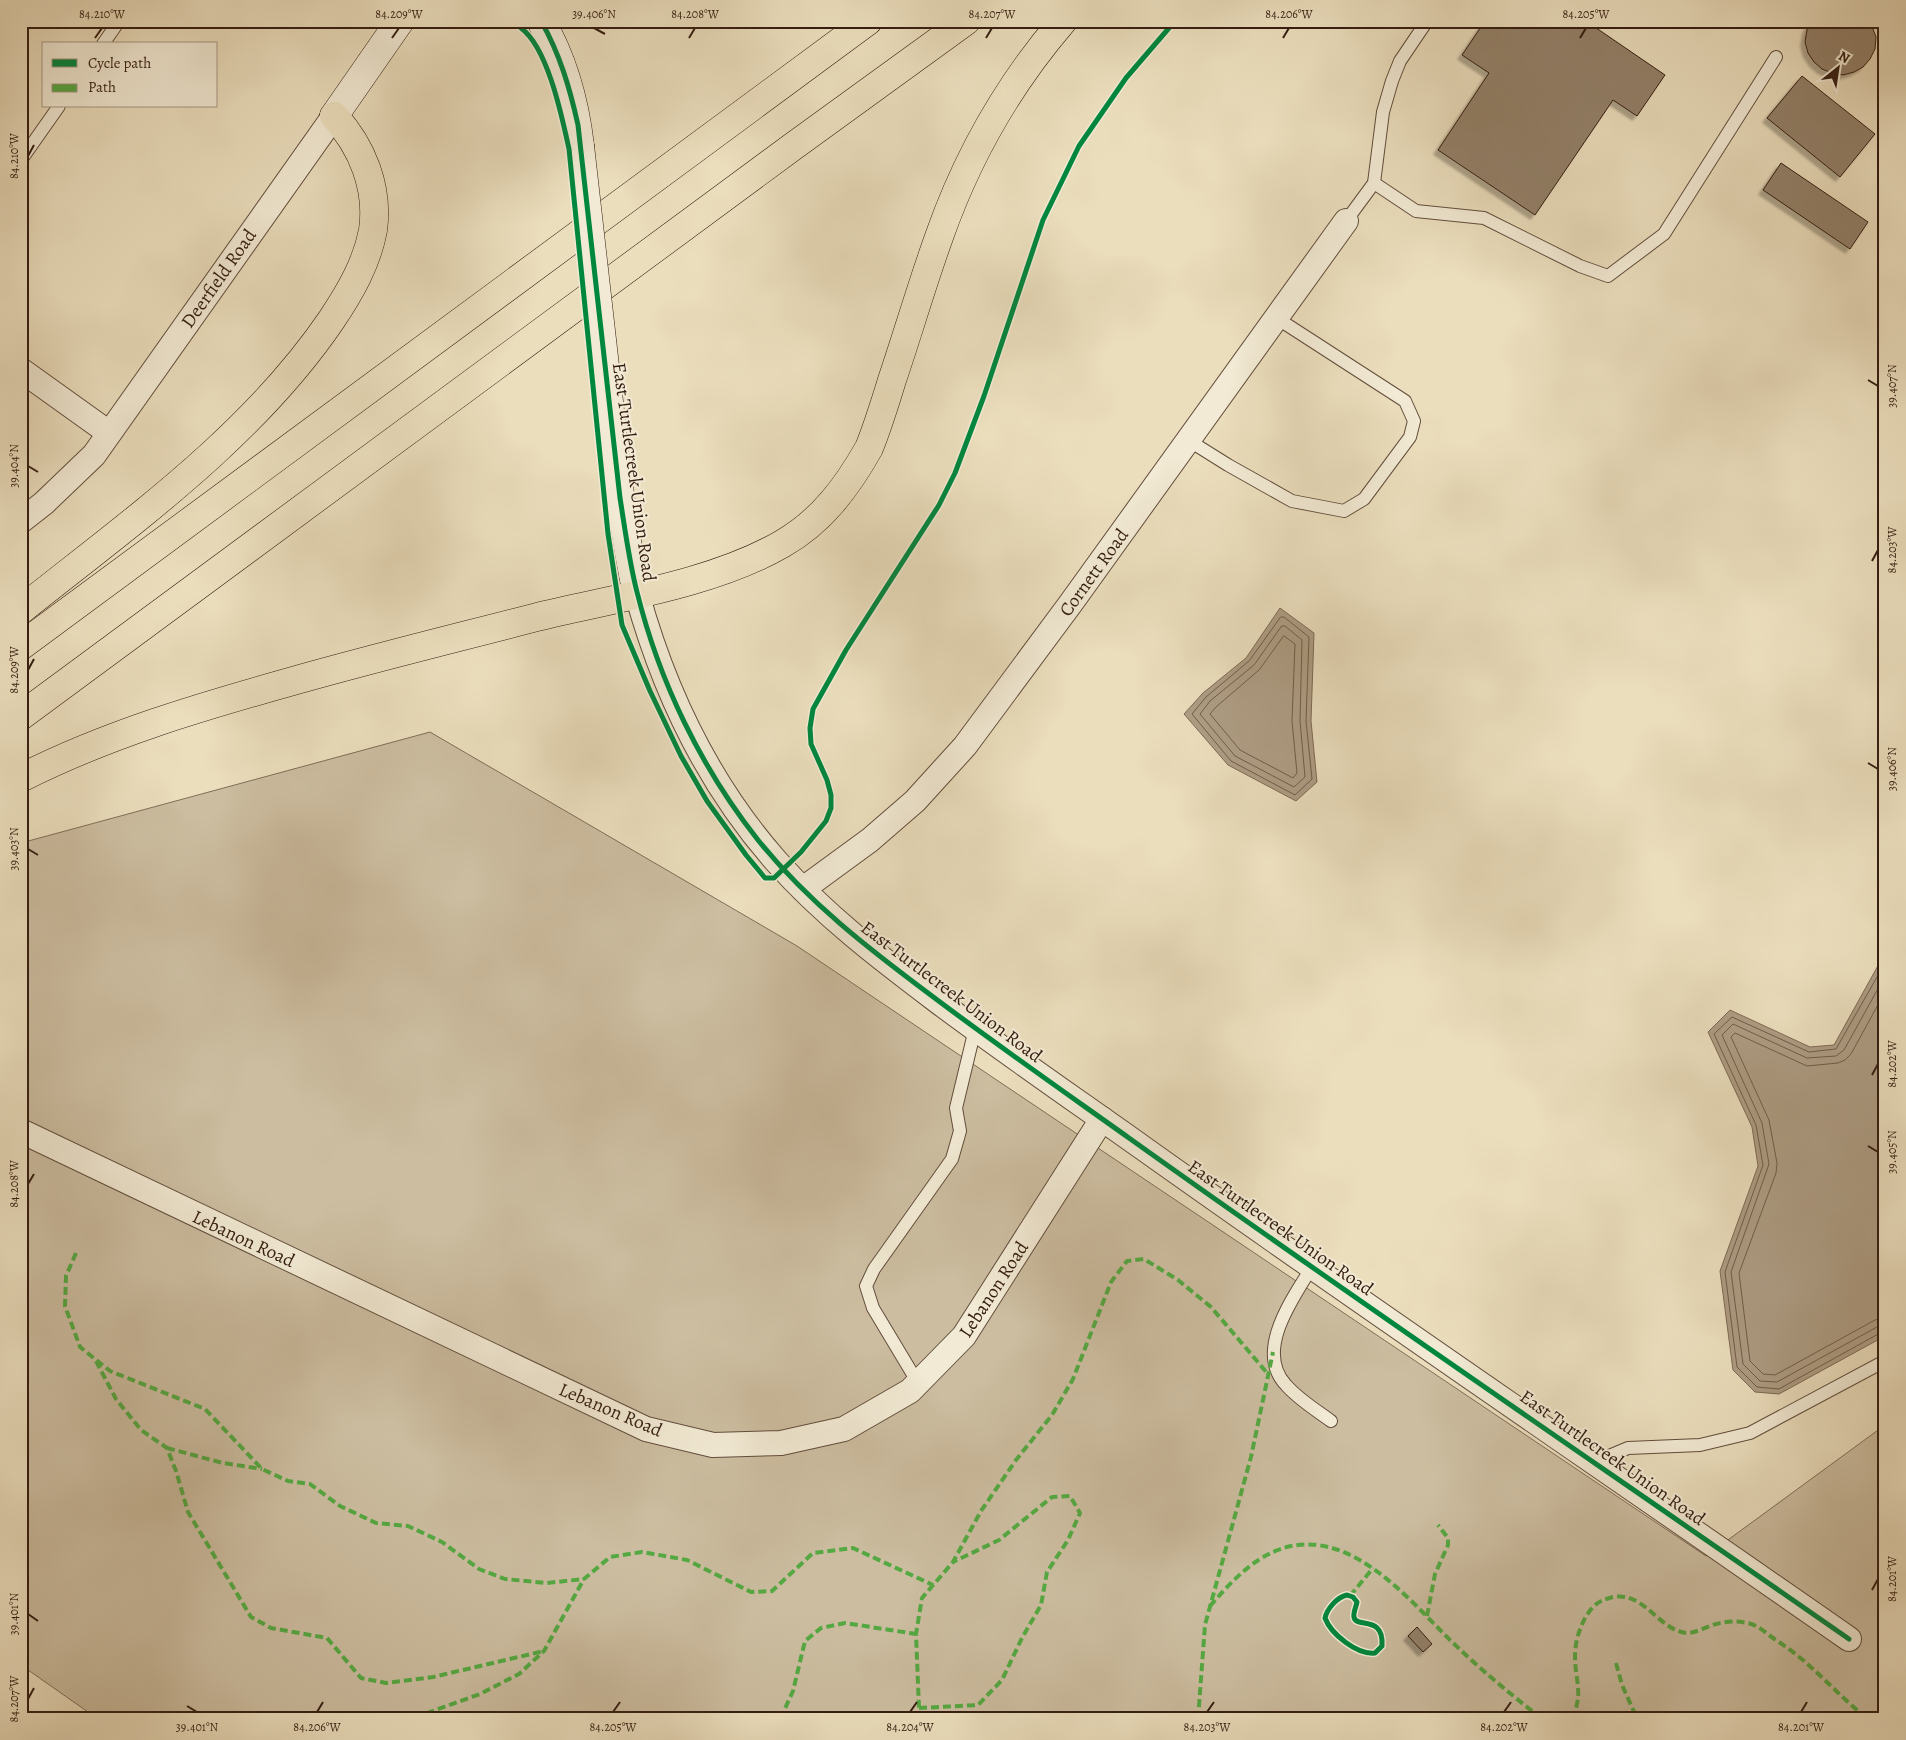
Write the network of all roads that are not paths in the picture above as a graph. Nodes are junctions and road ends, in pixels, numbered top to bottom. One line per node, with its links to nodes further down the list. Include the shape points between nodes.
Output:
1 (119, 21): 8 (lane)
2 (400, 21): 11 (street, Deerfield Road)
3 (541, 21): 20 (street, East Turtlecreek Union Road, bridge, via 568,81 578,125 620,498)
4 (868, 21): 22 (highway)
5 (966, 21): 23 (highway)
6 (1062, 21): 20 (highway, via 1011,88 961,180 939,236 874,435 854,474 837,498 816,520 780,546 739,564)
7 (1427, 21): 13 (lane, via 1400,61 1392,81 1382,112)
8 (104, 42)
9 (1776, 57): 13 (lane, via 1664,234 1608,276 1580,266 1484,218 1416,211)
10 (58, 108): 12 (lane)
11 (334, 116): 17 (street, Deerfield Road); 21 (highway, via 355,144 374,200 369,244 345,298 320,336 252,415 198,466)
12 (21, 160)
13 (1374, 183): 14 (lane)
14 (1346, 221): 15 (street, Cornett Road)
15 (1275, 316): 18 (street, Cornett Road); 18 (lane, via 1405,401 1414,421 1410,437 1364,498 1344,511 1292,501)
16 (21, 370): 17 (street)
17 (109, 433): 19 (street, Deerfield Road, via 94,454)
18 (1188, 440): 25 (street, Cornett Road, via 965,746 908,808)
19 (21, 522)
20 (638, 594): 24 (highway, via 491,629 222,701 137,728 54,761); 25 (street, East Turtlecreek Union Road, via 647,629 668,684 700,751 739,814)
21 (21, 610)
22 (21, 646)
23 (21, 716)
24 (21, 778)
25 (803, 889): 26 (street, East Turtlecreek Union Road, via 872,952)
26 (975, 1029): 27 (street, East Turtlecreek Union Road); 31 (lane, via 956,1108 960,1131 952,1159 874,1269 866,1286 873,1308)
27 (1102, 1119): 29 (street, East Turtlecreek Union Road); 31 (street, Lebanon Road, via 964,1336)
28 (21, 1131): 31 (street, Lebanon Road, via 646,1429 713,1445 781,1443 844,1429)
29 (1312, 1267): 32 (lane, via 1287,1309 1276,1334 1273,1352 1276,1369 1285,1385); 33 (street, East Turtlecreek Union Road)
30 (1885, 1361): 33 (lane, via 1750,1433 1700,1445 1628,1448)
31 (918, 1384)
32 (1331, 1421)
33 (1595, 1462): 34 (street, East Turtlecreek Union Road)
34 (1849, 1639)

